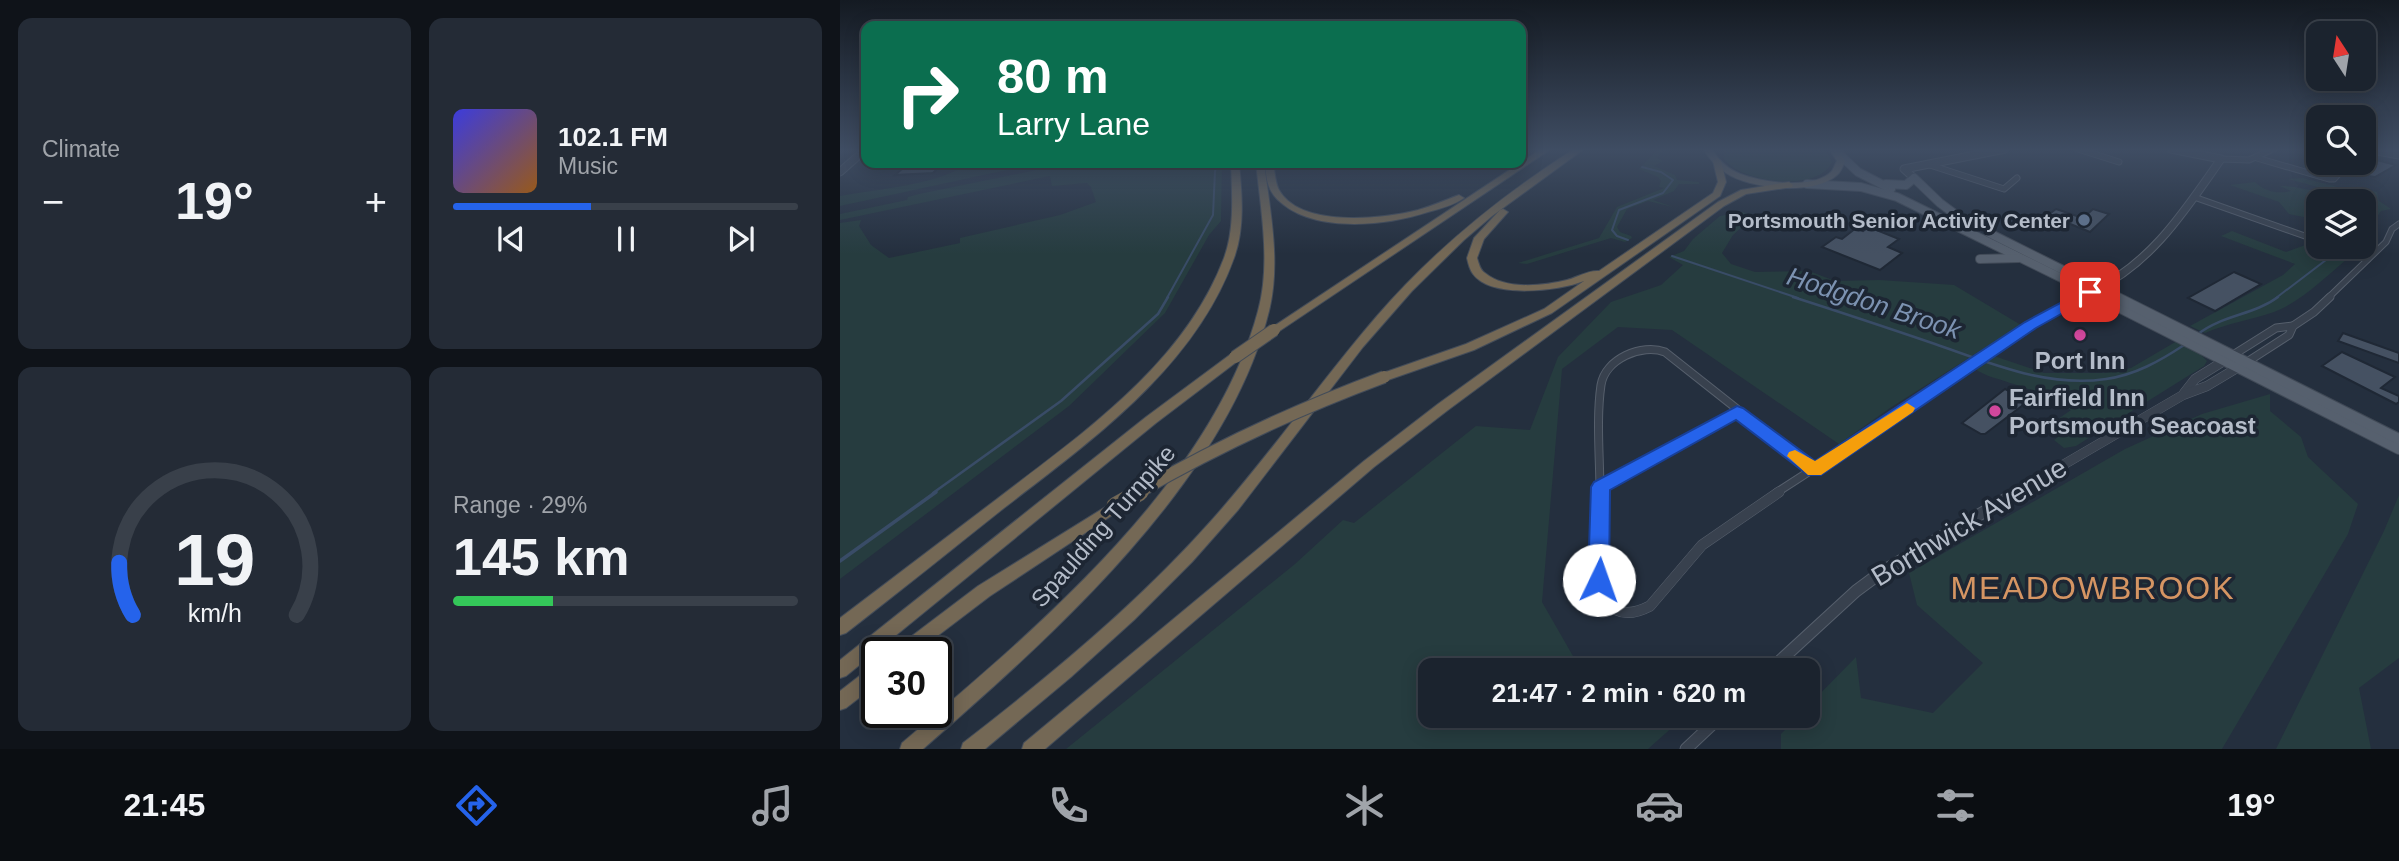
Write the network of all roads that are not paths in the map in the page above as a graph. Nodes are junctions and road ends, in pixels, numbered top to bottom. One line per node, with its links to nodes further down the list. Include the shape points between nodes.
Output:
1 (1236, 184): 39 (highway, via 1237,218 1230,255 1209,300 1171,352 1086,436)
2 (1262, 184): 46 (highway, Spaulding Turnpike, via 1268,266 1264,311 1246,365 1211,430 1155,507 1072,601)
3 (1273, 184): 4 (highway, via 1286,203 1312,215 1348,220 1391,218 1432,209)
4 (1486, 184)
5 (1493, 184): 42 (highway, bridge, via 1274,330 1151,420)
6 (1528, 184): 47 (highway, via 1438,257 1358,346 1212,530 1122,619)
7 (1536, 184): 24 (highway, via 1482,231 1472,253 1473,263 1489,281 1505,287 1548,289 1587,278)
8 (1722, 184): 24 (highway, via 1719,192)
9 (1778, 184): 17 (highway)
10 (1800, 184): 17 (highway)
11 (1880, 184): 12 (main road); 19 (main road)
12 (1907, 184)
13 (1920, 184): 19 (main road)
14 (1986, 184): 15 (street, via 2004,189)
15 (2010, 184)
16 (2203, 184): 18 (street)
17 (1793, 185): 22 (main road, via 1879,190); 48 (highway, via 1744,192 1721,204 1451,401)
18 (2194, 197): 21 (street); 27 (street, via 2124,276)
19 (1967, 223): 27 (main road)
20 (2399, 224): 23 (street)
21 (2306, 236)
22 (1984, 238): 25 (main road); 25 (main road, via 1987,250 1980,259)
23 (2376, 250)
24 (1635, 253): 38 (highway, bridge, via 1524,324 1260,428)
25 (2025, 259): 28 (main road)
26 (2368, 259): 29 (street, via 2314,312)
27 (2101, 288): 28 (street); 30 (main road)
28 (2090, 292): 30 (main road); 36 (street, via 1989,352)
29 (2293, 326): 30 (street, via 2276,328); 31 (street, via 2289,335)
30 (2228, 358): 31 (main road); 32 (street, Borthwick Avenue, via 2195,379)
31 (2242, 365): 32 (street, Borthwick Avenue); 34 (main road); 35 (main road)
32 (2183, 395): 41 (street, Borthwick Avenue, via 1883,571)
33 (1737, 412): 36 (street); 37 (street); 37 (street, via 1659,348 1632,352 1601,383)
34 (2399, 439)
35 (2399, 449)
36 (1814, 470): 37 (street, via 1694,551 1662,596 1639,612 1610,609 1603,600)
37 (1600, 487)
38 (1115, 506): 40 (highway, via 984,591)
39 (840, 628)
40 (923, 637)
41 (1783, 658)
42 (840, 670)
43 (861, 686): 44 (highway)
44 (840, 702)
45 (1708, 728): 49 (street)
46 (909, 749)
47 (970, 749)
48 (1031, 749)
49 (1686, 749)

